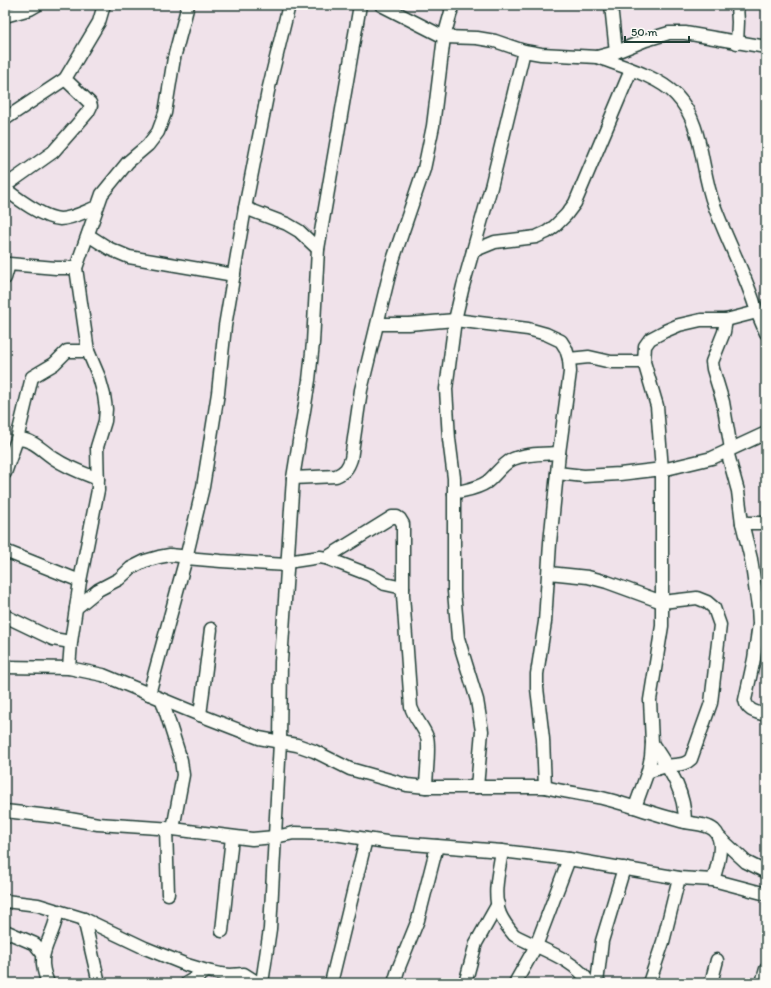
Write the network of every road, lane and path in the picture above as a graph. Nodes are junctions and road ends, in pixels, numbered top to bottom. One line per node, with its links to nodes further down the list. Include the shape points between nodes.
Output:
1 (37, 5): 10 (street)
2 (104, 5): 18 (street, via 99,22)
3 (188, 5): 22 (street, via 174,58 165,112 158,132 148,145 128,162 102,194)
4 (289, 5): 23 (street, via 268,91)
5 (360, 5): 25 (street)
6 (381, 5): 11 (street)
7 (451, 5): 11 (street)
8 (611, 5): 15 (street)
9 (737, 5): 12 (street)
10 (5, 16)
11 (444, 37): 14 (street, via 495,41); 34 (street, via 433,126 424,168 392,263)
12 (738, 43): 13 (street); 15 (street, via 685,33 669,33)
13 (766, 46)
14 (524, 51): 16 (street); 26 (street)
15 (616, 52): 16 (street)
16 (597, 57): 17 (street)
17 (631, 70): 26 (street, via 575,202 566,215 555,226 536,237 496,242); 31 (street, via 664,84 677,95 688,111 697,135 713,203 750,291)
18 (65, 79): 19 (street); 20 (street, via 90,103 88,112 53,152)
19 (5, 119)
20 (5, 186)
21 (5, 189): 22 (street, via 40,212 61,219)
22 (97, 207): 24 (street)
23 (245, 208): 25 (street, via 287,224 299,231); 29 (street)
24 (88, 235): 28 (street); 29 (street, via 129,257)
25 (318, 249): 46 (street, via 309,380)
26 (473, 251): 32 (street)
27 (7, 264): 28 (street); 30 (street)
28 (76, 268): 36 (street)
29 (234, 275): 52 (street, via 203,487)
30 (5, 278)
31 (756, 312): 33 (street); 35 (street)
32 (455, 320): 34 (street); 37 (street, via 528,329 546,334 561,341); 48 (street, via 446,389)
33 (726, 320): 38 (street, via 701,320 665,331 650,339 645,346); 41 (street, via 712,362 723,402)
34 (378, 324): 46 (street, via 361,390 348,467 336,476)
35 (766, 333)
36 (88, 351): 40 (street, via 67,351 54,364 32,378); 47 (street, via 99,377 106,408 97,447)
37 (569, 359): 38 (street, via 590,357 611,362); 42 (street, via 570,372)
38 (644, 362): 43 (street, via 656,406)
39 (766, 433): 41 (street)
40 (17, 439): 44 (street); 47 (street, via 32,442 54,459)
41 (729, 450): 43 (street, via 712,458); 49 (street)
42 (559, 453): 45 (street); 48 (street, via 524,456 512,460 485,483)
43 (662, 470): 45 (street, via 584,476); 58 (street)
44 (5, 473)
45 (557, 473): 55 (street)
46 (293, 478): 54 (street)
47 (98, 479): 56 (street, via 96,502)
48 (454, 493): 74 (street, via 454,591 458,638 477,700 482,731)
49 (742, 523): 50 (street); 68 (street, via 751,560 759,624 745,700 749,709)
50 (766, 523)
51 (5, 551): 56 (street)
52 (186, 558): 54 (street); 59 (street, via 170,555 145,561 98,590); 65 (street)
53 (326, 558): 54 (street); 57 (street, via 370,575 385,584); 57 (street, via 397,516 403,524)
54 (287, 564): 69 (street, via 281,662)
55 (549, 573): 58 (street, via 607,582); 75 (street, via 537,681)
56 (80, 581): 59 (street)
57 (403, 588): 73 (street, via 411,707 428,740)
58 (662, 602): 70 (street, via 662,633 650,700); 71 (street, via 697,598 714,608 720,625 711,703 691,759 687,763)
59 (76, 608): 62 (street)
60 (5, 616): 62 (street, via 54,639)
61 (211, 628): 67 (street)
62 (71, 642): 64 (street)
63 (5, 667): 64 (street)
64 (69, 668): 65 (street, via 103,675)
65 (149, 694): 66 (street)
66 (162, 700): 67 (street); 80 (street, via 183,769)
67 (200, 715): 69 (street, via 259,738)
68 (766, 715)
69 (280, 742): 73 (street, via 314,751 350,769 407,785); 78 (street)
70 (652, 743): 71 (street); 72 (street)
71 (667, 766): 72 (street); 79 (street, via 679,786)
72 (648, 772): 76 (street)
73 (426, 787): 74 (street)
74 (477, 787): 75 (street)
75 (545, 787): 76 (street)
76 (635, 807): 79 (street)
77 (5, 812): 80 (street, via 98,824)
78 (276, 818): 81 (street); 84 (street)
79 (685, 822): 82 (street, via 708,827)
80 (170, 828): 83 (street); 93 (street)
81 (294, 833): 84 (street); 85 (street, via 334,834)
82 (718, 836): 90 (street, via 746,862); 92 (street, via 720,848)
83 (232, 837): 84 (street); 100 (street)
84 (275, 837): 111 (street, via 270,929)
85 (366, 839): 86 (street); 112 (street)
86 (437, 846): 87 (street); 113 (street, via 418,920)
87 (502, 851): 88 (street); 96 (street, via 496,888)
88 (569, 859): 89 (street); 101 (street)
89 (624, 868): 91 (street); 116 (street, via 602,941)
90 (766, 872)
91 (679, 878): 92 (street); 117 (street, via 663,942)
92 (713, 880): 94 (street)
93 (168, 894)
94 (766, 894)
95 (5, 901): 97 (street, via 38,904)
96 (498, 904): 101 (street, via 500,914 514,935); 106 (street, via 476,943)
97 (58, 911): 98 (street); 102 (street)
98 (84, 919): 105 (street, via 152,951); 108 (street)
99 (5, 931): 102 (street, via 35,944)
100 (222, 931)
101 (536, 946): 114 (street); 115 (street, via 573,966)
102 (43, 954): 107 (street)
103 (717, 960): 118 (street)
104 (766, 969): 119 (street)
105 (207, 971): 109 (street); 110 (street, via 230,975 244,974)
106 (466, 980)
107 (48, 983)
108 (99, 983)
109 (187, 983)
110 (258, 983)
111 (262, 983)
112 (331, 983)
113 (394, 983)
114 (515, 983)
115 (589, 983)
116 (597, 983)
117 (649, 983)
118 (711, 983)
119 (762, 983)

